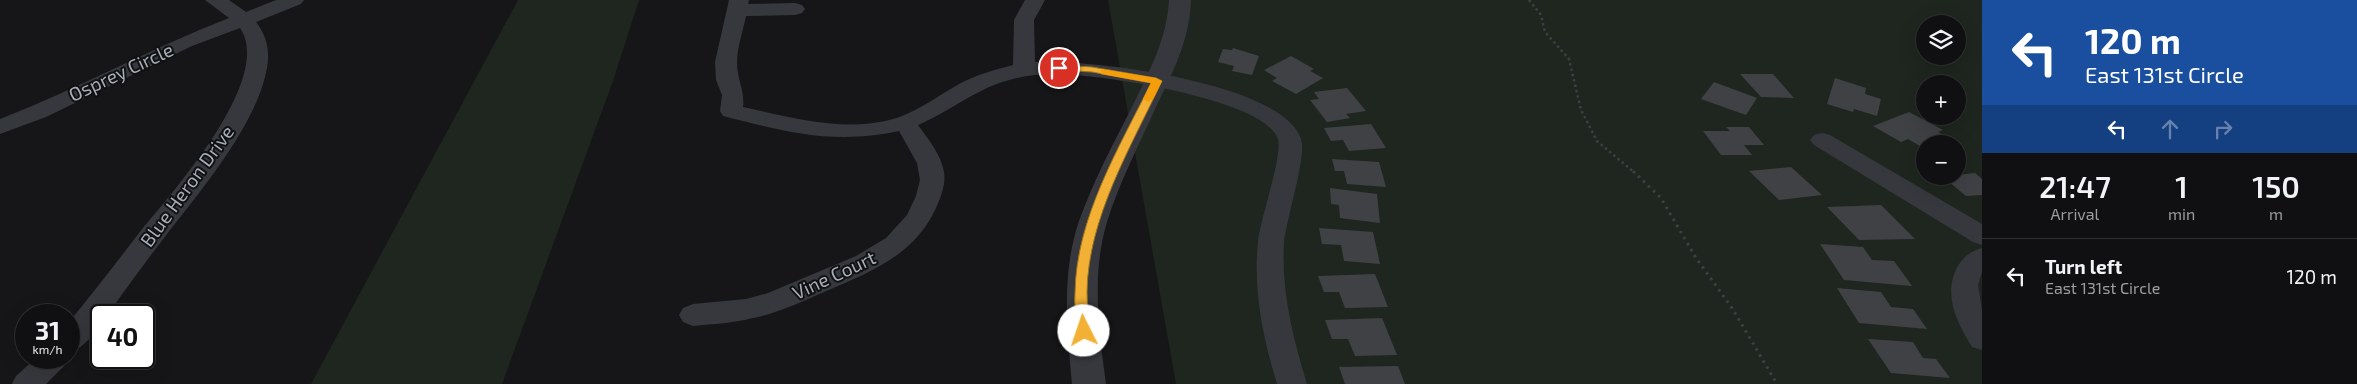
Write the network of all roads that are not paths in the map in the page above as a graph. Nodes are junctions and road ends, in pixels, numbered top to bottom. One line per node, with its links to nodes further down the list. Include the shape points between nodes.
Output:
1 (214, 0): 7 (street)
2 (294, 0): 7 (street, Osprey Circle)
3 (1035, 0): 8 (street, via 1024,20)
4 (1180, 0): 9 (street, via 1178,28)
5 (738, 5): 6 (street); 10 (street, via 726,62 727,80 733,95 731,112 816,129 857,130)
6 (795, 10)
7 (244, 18): 11 (street, Osprey Circle, via 132,65 38,112); 16 (street, Blue Heron Drive, via 257,45 257,62 255,76 239,111 210,160)
8 (1024, 69): 9 (street, via 1092,70); 10 (street, via 990,78)
9 (1156, 81): 20 (street, via 1111,178 1087,245 1081,292); 21 (street, via 1221,95 1250,105 1286,131 1291,142 1274,216 1270,274 1278,340)
10 (905, 123): 15 (street, Vine Court, via 918,142 932,176 922,212 912,229 876,258 775,302)
11 (0, 127)
12 (1822, 140): 13 (street)
13 (1982, 236)
14 (1982, 257): 17 (street, via 1971,268 1964,286 1964,297)
15 (693, 316)
16 (80, 328)
17 (1982, 339)
18 (42, 369): 19 (street)
19 (26, 384)
20 (1089, 384)
21 (1292, 384)

